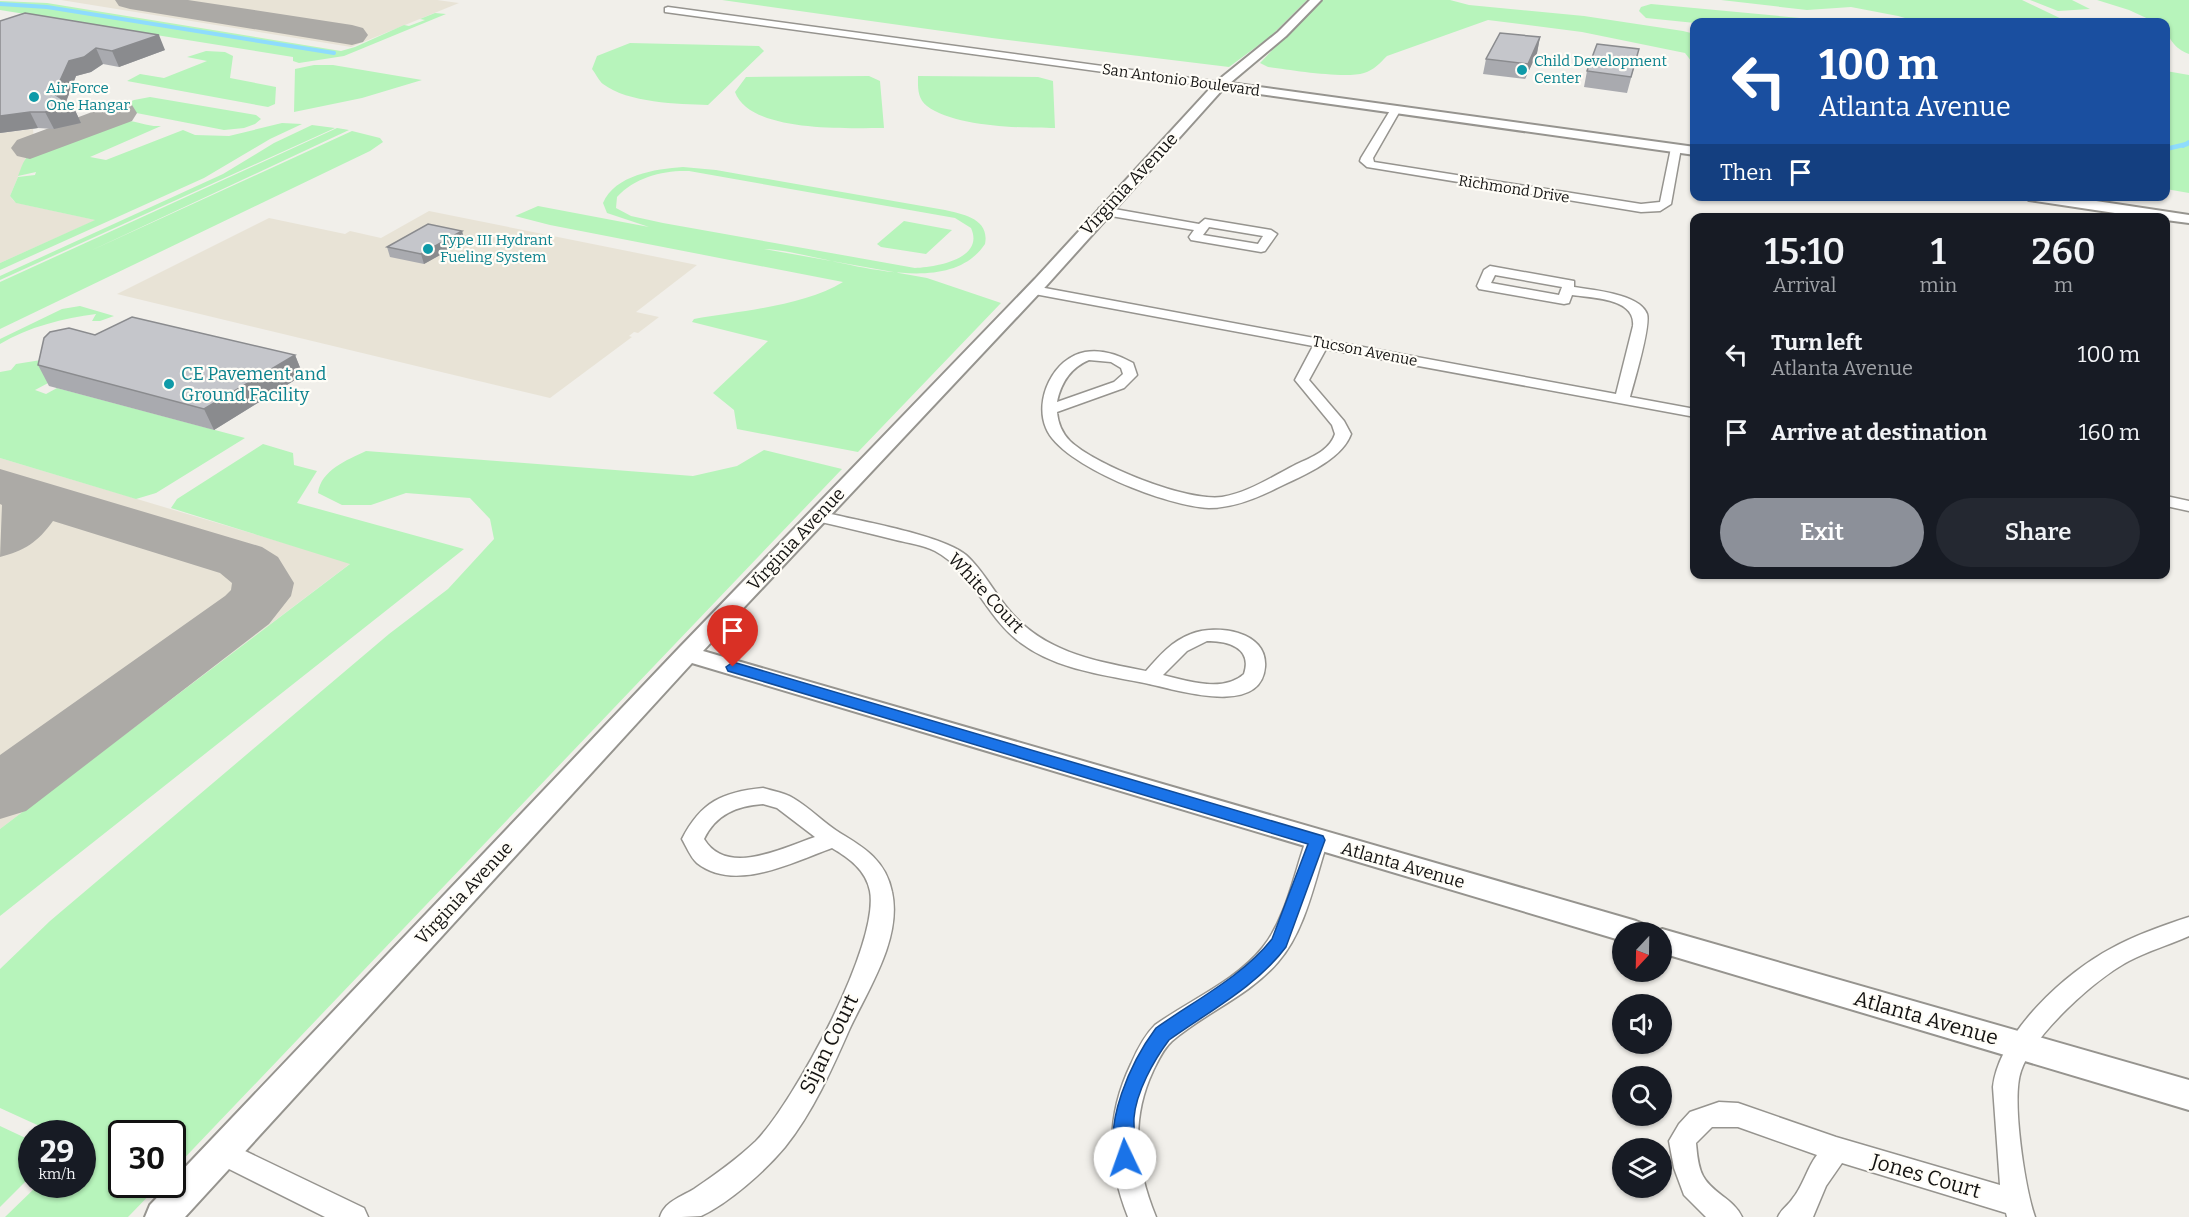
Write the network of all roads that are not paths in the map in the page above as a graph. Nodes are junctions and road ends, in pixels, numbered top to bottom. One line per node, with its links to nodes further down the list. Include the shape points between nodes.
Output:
1 (1316, 0): 3 (street, Virginia Avenue)
2 (668, 10): 3 (street, San Antonio Boulevard)
3 (1220, 85): 4 (street, San Antonio Boulevard); 8 (street, Virginia Avenue)
4 (1396, 109): 5 (street, San Antonio Boulevard); 5 (street, Richmond Drive, via 1367,158 1371,165 1641,208 1665,204)
5 (1676, 148): 6 (street, San Antonio Boulevard)
6 (1690, 150)
7 (2064, 201): 9 (street)
8 (1103, 212): 12 (street); 13 (street, Virginia Avenue)
9 (2147, 213)
10 (2170, 216): 11 (street)
11 (2189, 219)
12 (1202, 228): 12 (street, via 1195,237 1261,248 1271,234 1205,223)
13 (1034, 290): 15 (street, Tucson Avenue); 21 (street, Virginia Avenue)
14 (1568, 290): 14 (street, via 1564,300 1484,286 1490,270 1569,284); 16 (street, via 1615,299 1639,312 1640,326)
15 (1322, 343): 16 (street, Tucson Avenue); 17 (street, via 1302,380 1339,424 1343,434 1340,444 1320,459 1250,495 1232,500 1190,500 1088,462 1066,447 1056,434)
16 (1622, 400): 18 (street, Tucson Avenue)
17 (1050, 410): 17 (street, via 1052,390 1071,362 1087,356 1105,356 1128,366 1130,375 1124,382)
18 (1690, 412)
19 (2170, 502): 20 (street)
20 (2189, 506)
21 (818, 516): 22 (street, Virginia Avenue); 23 (street, White Court, via 939,546 960,559 1015,628 1034,642 1077,662)
22 (687, 654): 25 (street, Atlanta Avenue); 32 (street, Virginia Avenue)
23 (1150, 678): 23 (street, White Court, via 1187,640 1205,635 1240,640 1249,647 1258,668 1239,687 1220,690)
24 (834, 839): 24 (street, Sijan Court, via 784,802 763,796 740,797 712,810 698,825 693,838 697,850 707,860 718,866 744,867); 36 (street, Sijan Court, via 858,853 871,867 880,888 882,902 876,942 862,979 812,1084 775,1139 726,1183)
25 (1317, 840): 26 (street, Atlanta Avenue); 37 (street, via 1280,942 1261,964 1162,1034 1136,1079 1124,1117 1123,1135 1129,1180)
26 (1612, 926)
27 (2189, 926): 29 (street, via 2120,955 2090,975)
28 (1672, 944): 29 (street, Atlanta Avenue)
29 (2021, 1045): 30 (street, Atlanta Avenue); 33 (street, via 2006,1080 2009,1154)
30 (2189, 1095)
31 (1836, 1149): 33 (street, Jones Court); 38 (street, Jones Court, via 1738,1115 1721,1113 1695,1122 1682,1140 1687,1175 1700,1195); 39 (street, via 1803,1208)
32 (222, 1152): 34 (street, Virginia Avenue); 35 (street)
33 (2019, 1210)
34 (162, 1217)
35 (354, 1217)
36 (674, 1217)
37 (1142, 1217)
38 (1728, 1217)
39 (1792, 1217)

